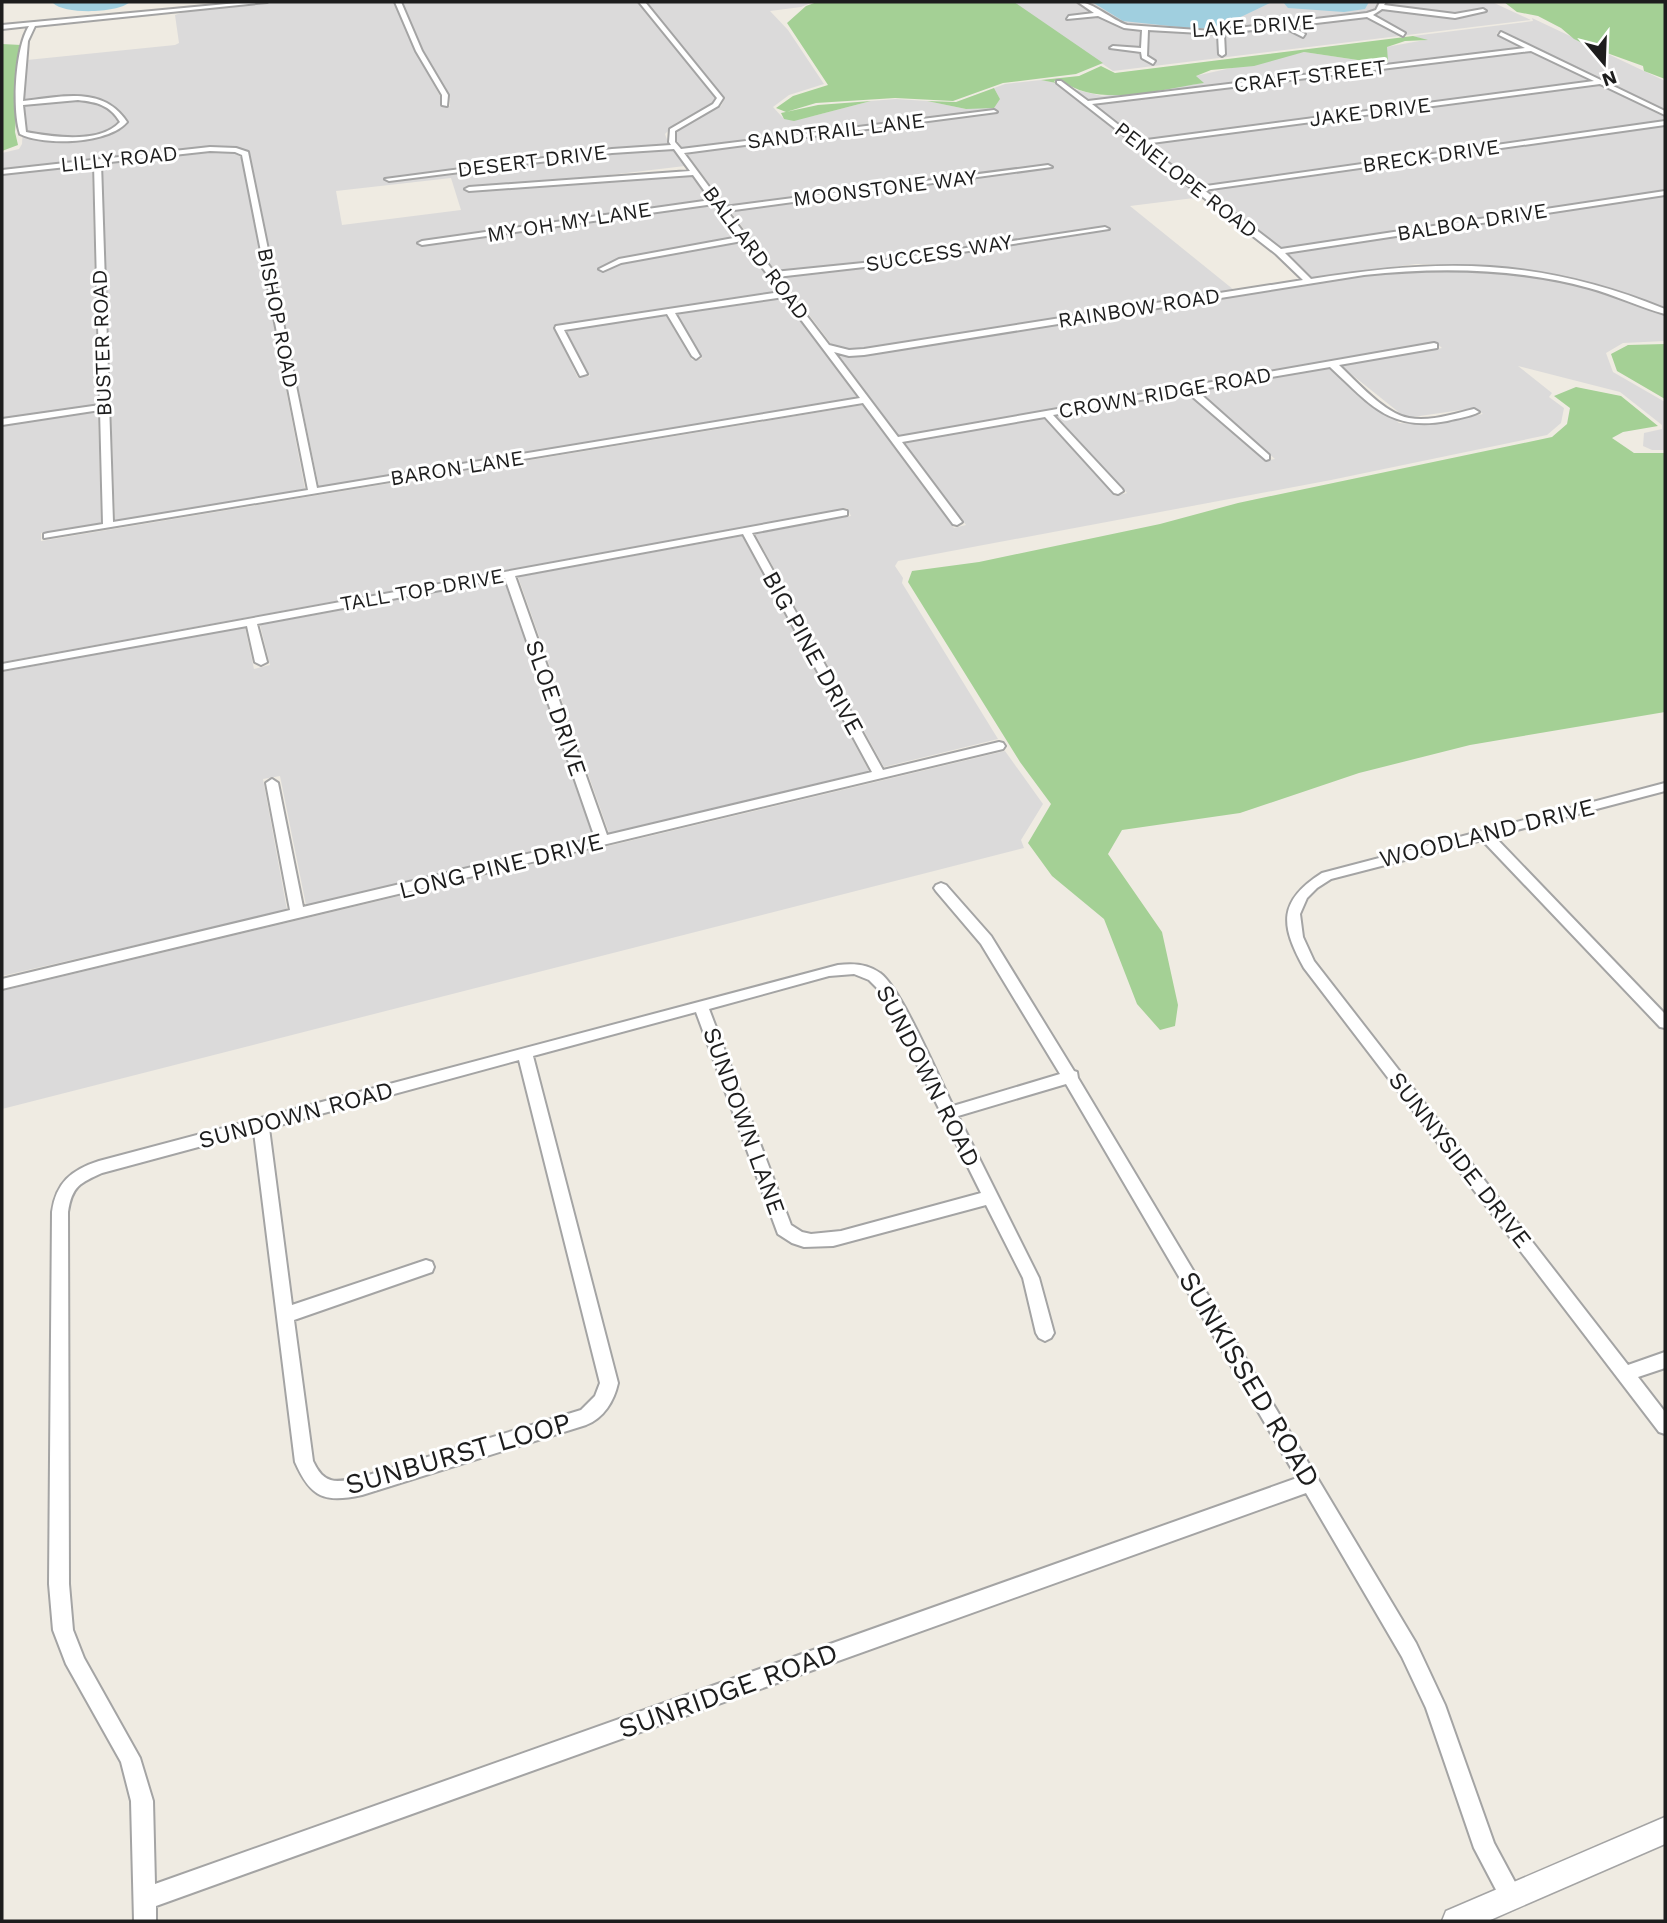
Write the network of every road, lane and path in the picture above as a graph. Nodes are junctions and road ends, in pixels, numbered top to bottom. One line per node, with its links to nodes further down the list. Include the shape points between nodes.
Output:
1 (264, 2): 5 (street)
2 (398, 2): 30 (street)
3 (642, 2): 35 (street, via 720,98 716,105 672,130 670,137)
4 (1082, 2): 8 (street, LAKE DRIVE)
5 (212, 4): 13 (street)
6 (1383, 5): 9 (street, LAKE DRIVE); 10 (street)
7 (1483, 11): 10 (street)
8 (1098, 14): 11 (street); 16 (street, LAKE DRIVE, via 1117,24)
9 (1368, 15): 14 (street, LAKE DRIVE); 18 (street)
10 (1455, 16): 12 (street)
11 (1069, 18)
12 (1464, 21)
13 (33, 24): 15 (street); 28 (street, via 26,36)
14 (1285, 25): 17 (street, LAKE DRIVE); 20 (street)
15 (2, 27)
16 (1145, 29): 17 (street, LAKE DRIVE); 23 (street)
17 (1221, 33): 24 (street)
18 (1403, 34)
19 (1501, 34): 22 (street)
20 (1303, 35)
21 (1114, 48): 23 (street)
22 (1533, 49): 27 (street); 29 (street, CRAFT STREET)
23 (1143, 50): 25 (street, via 1144,57)
24 (1222, 54)
25 (1153, 62)
26 (1059, 82): 29 (street, PENELOPE ROAD)
27 (1602, 82): 32 (street); 34 (street, JAKE DRIVE)
28 (22, 103): 28 (street, via 19,129 32,136 99,135 119,129 124,122 114,107 98,99)
29 (1087, 103): 34 (street, PENELOPE ROAD)
30 (445, 105)
31 (994, 112): 35 (street, SANDTRAIL LANE)
32 (1665, 113)
33 (1665, 123): 43 (street, BRECK DRIVE)
34 (1138, 143): 43 (street, PENELOPE ROAD)
35 (677, 149): 40 (street, BALLARD ROAD); 41 (street, DESERT DRIVE, via 612,151)
36 (236, 150): 37 (street, LILLY ROAD); 71 (street, BISHOP ROAD, via 246,157)
37 (97, 161): 39 (street, LILLY ROAD); 64 (street, BUSTER ROAD)
38 (1048, 167): 46 (street, MOONSTONE WAY)
39 (2, 172)
40 (696, 173): 42 (street); 45 (street, BALLARD ROAD)
41 (389, 179)
42 (469, 189)
43 (1198, 189): 50 (street, PENELOPE ROAD)
44 (1665, 193): 50 (street, BALBOA DRIVE)
45 (716, 201): 46 (street, BALLARD ROAD); 49 (street, MY OH MY LANE)
46 (723, 209): 48 (street, BALLARD ROAD)
47 (1105, 229): 52 (street, SUCCESS WAY)
48 (744, 238): 51 (street, via 619,261); 52 (street, BALLARD ROAD)
49 (422, 243)
50 (1279, 251): 53 (street, PENELOPE ROAD)
51 (603, 269)
52 (772, 275): 54 (street, BALLARD ROAD)
53 (1309, 282): 56 (street, RAINBOW ROAD, via 1399,268 1497,268 1610,291); 58 (street, RAINBOW ROAD, via 864,352)
54 (786, 294): 55 (street); 58 (street, BALLARD ROAD)
55 (669, 311): 59 (street); 61 (street, via 559,328)
56 (1665, 312)
57 (1434, 346): 60 (street, CROWN RIDGE ROAD)
58 (827, 347): 63 (street, BALLARD ROAD)
59 (696, 356)
60 (1332, 364): 62 (street, CROWN RIDGE ROAD); 65 (street, via 1405,421)
61 (583, 374)
62 (1189, 389): 66 (street, CROWN RIDGE ROAD); 69 (street)
63 (866, 401): 68 (street, BALLARD ROAD); 71 (street, BARON LANE)
64 (104, 407): 67 (street); 74 (street, BUSTER ROAD)
65 (1474, 412)
66 (1047, 414): 68 (street, CROWN RIDGE ROAD); 70 (street)
67 (2, 422)
68 (896, 440): 73 (street, BALLARD ROAD)
69 (1266, 457)
70 (1118, 491)
71 (313, 492): 74 (street, BARON LANE)
72 (843, 513): 75 (street, TALL TOP DRIVE)
73 (957, 522)
74 (108, 526): 76 (street, BARON LANE)
75 (746, 531): 77 (street, TALL TOP DRIVE); 82 (street, BIG PINE DRIVE)
76 (48, 536)
77 (509, 574): 78 (street, TALL TOP DRIVE); 86 (street, SLOE DRIVE)
78 (251, 621): 79 (street); 80 (street, TALL TOP DRIVE)
79 (261, 662)
80 (2, 667)
81 (999, 746): 82 (street, LONG PINE DRIVE)
82 (880, 775): 86 (street, LONG PINE DRIVE)
83 (272, 783): 89 (street)
84 (1665, 787): 85 (street, WOODLAND DRIVE)
85 (1484, 834): 87 (street, WOODLAND DRIVE, via 1341,870); 92 (street)
86 (603, 841): 89 (street, LONG PINE DRIVE)
87 (1310, 885): 102 (street, SUNNYSIDE DRIVE, via 1297,899 1292,925 1309,964)
88 (941, 888): 94 (street, SUNKISSED ROAD, via 986,940)
89 (298, 915): 90 (street, LONG PINE DRIVE)
90 (2, 984)
91 (701, 1007): 93 (street, SUNDOWN ROAD); 95 (street, SUNDOWN ROAD, via 829,971 863,968 887,989); 97 (street, SUNDOWN LANE, via 784,1229 792,1236 816,1242 841,1238)
92 (1665, 1023)
93 (525, 1055): 96 (street, SUNDOWN ROAD); 99 (street, SUNBURST LOOP, via 609,1383 598,1408 586,1417 362,1486 319,1488 304,1462)
94 (1072, 1076): 95 (street); 104 (street, SUNKISSED ROAD)
95 (949, 1113): 97 (street, SUNDOWN ROAD)
96 (261, 1125): 99 (street, SUNBURST LOOP); 107 (street, SUNDOWN ROAD, via 99,1167 73,1179 62,1192 59,1584 63,1630 76,1664 130,1758 142,1801)
97 (991, 1197): 100 (street, SUNDOWN ROAD, via 1031,1278)
98 (426, 1267): 99 (street)
99 (286, 1315)
100 (1045, 1333)
101 (1665, 1360): 102 (street)
102 (1625, 1374): 103 (street, SUNNYSIDE DRIVE)
103 (1665, 1426)
104 (1311, 1482): 106 (street, SUNKISSED ROAD, via 1409,1650 1435,1704 1485,1848); 107 (street, SUNRIDGE ROAD)
105 (1665, 1830): 106 (street)
106 (1512, 1896): 109 (street)
107 (145, 1899): 108 (street, SUNDOWN ROAD)
108 (145, 1921)
109 (1456, 1921)

